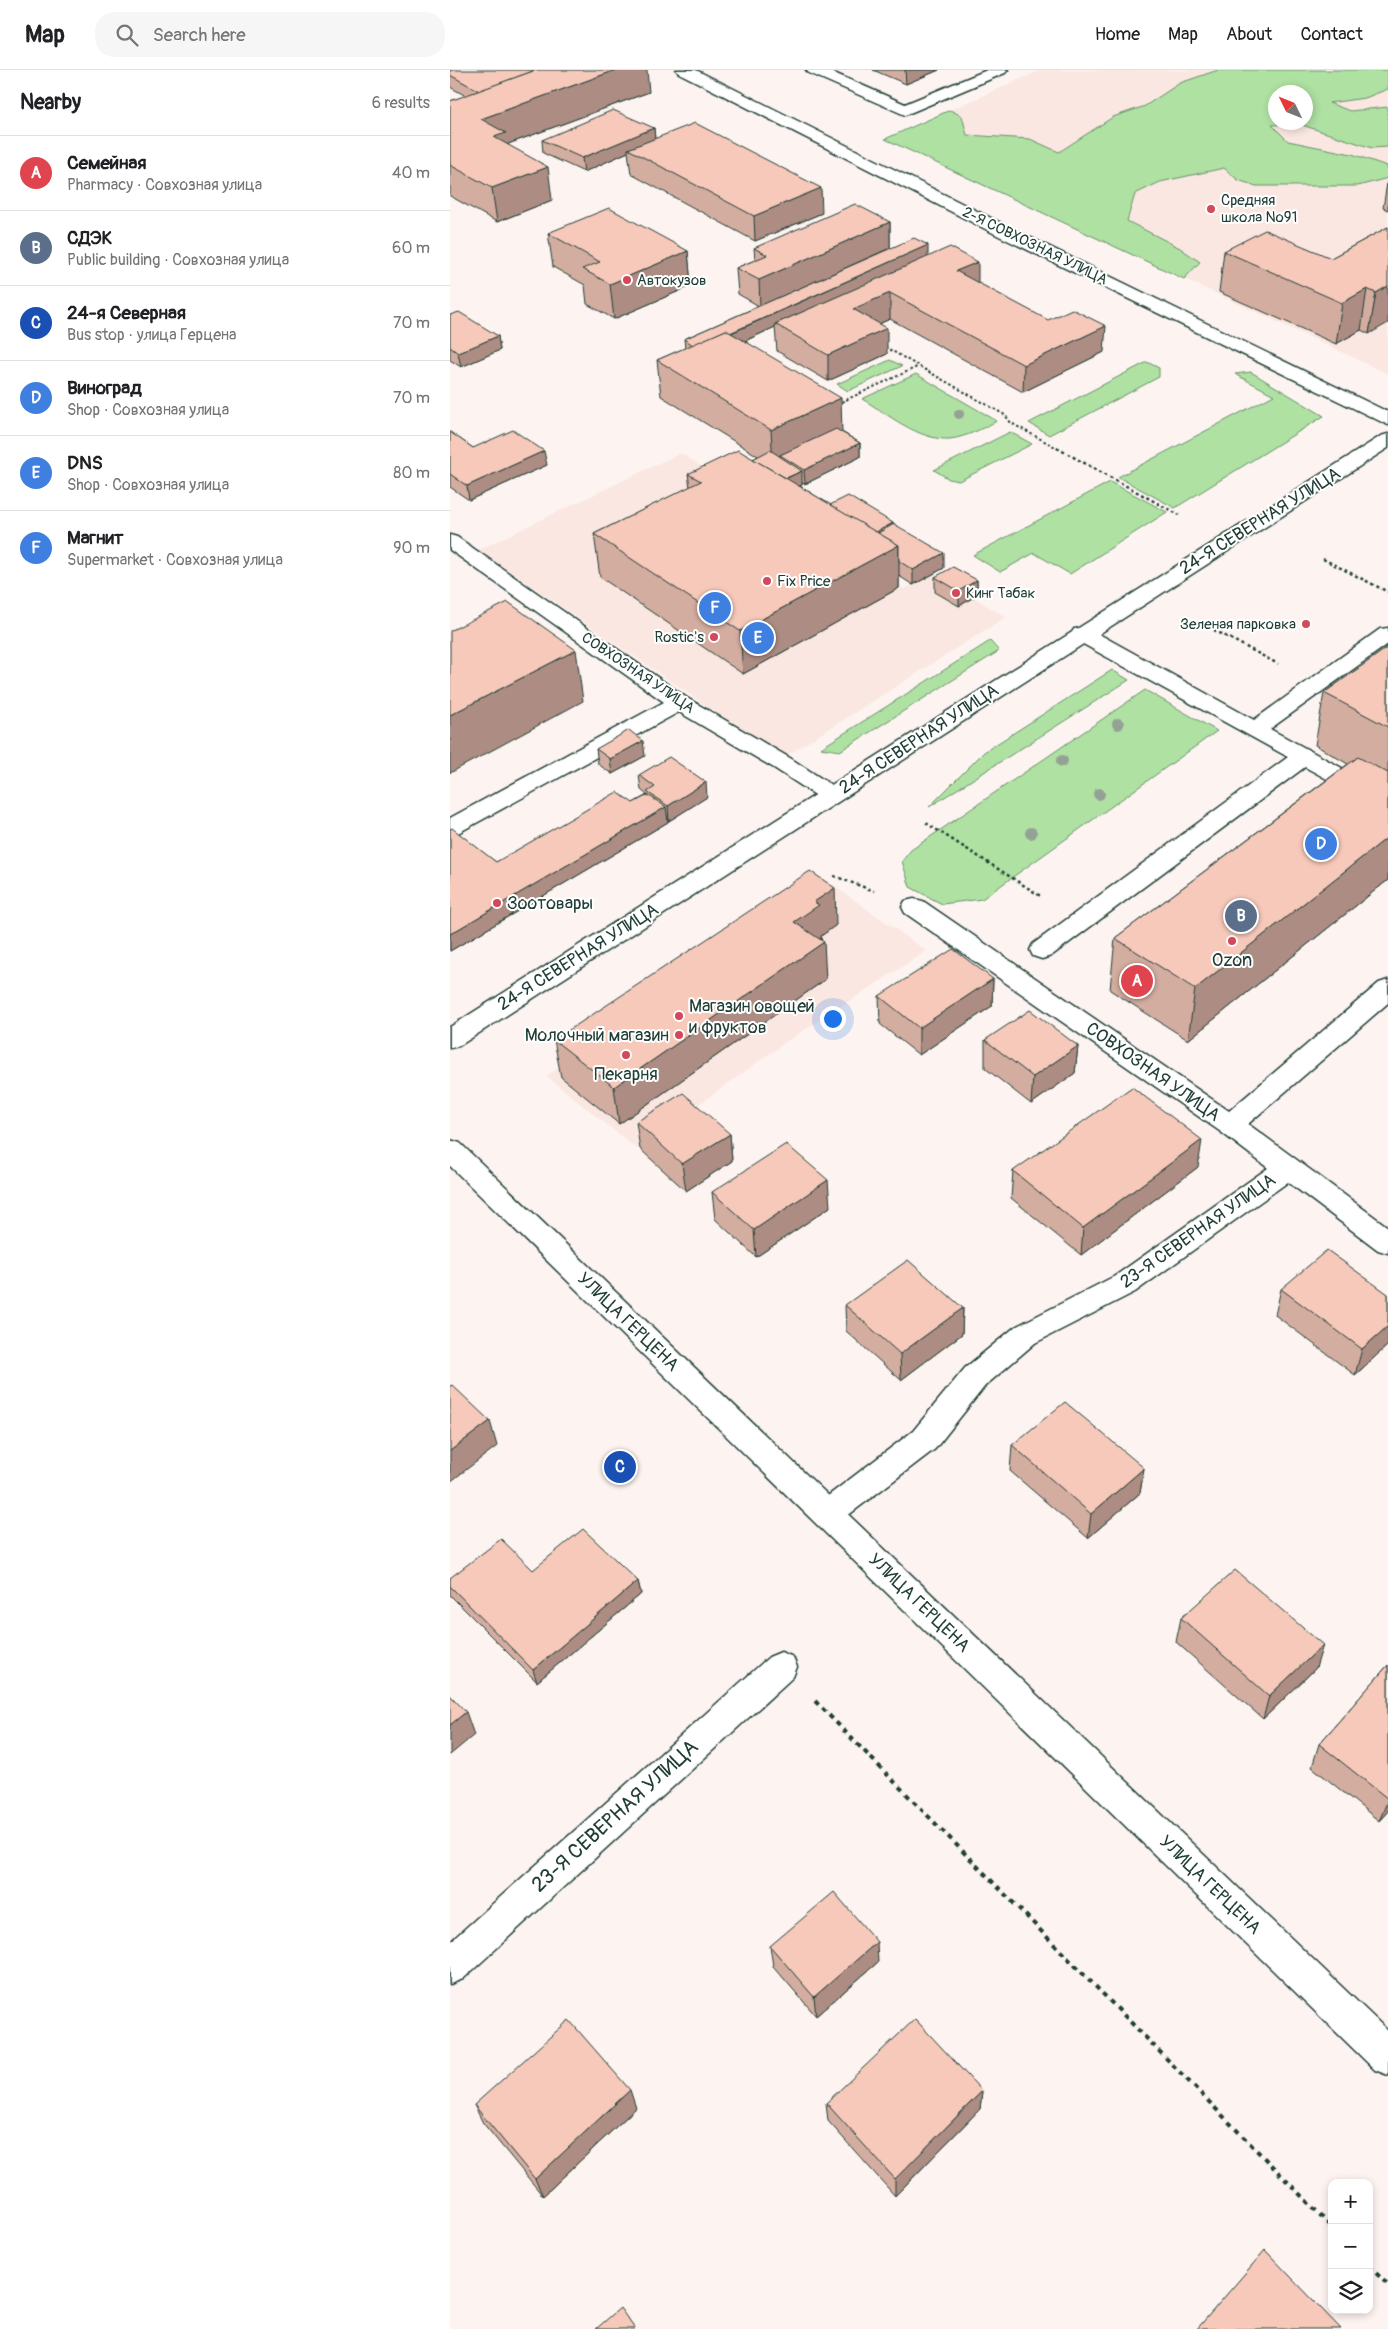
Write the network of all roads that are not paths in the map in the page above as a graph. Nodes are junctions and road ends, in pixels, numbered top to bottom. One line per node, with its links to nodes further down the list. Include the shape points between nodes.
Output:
1 (684, 70): 4 (street, 2-Я СОВХОЗНАЯ УЛИЦА)
2 (814, 70): 3 (street, via 905,110)
3 (1000, 70)
4 (1388, 419)
5 (1388, 440): 7 (street, 24-Я СЕВЕРНАЯ УЛИЦА)
6 (450, 541): 9 (street, СОВХОЗНАЯ УЛИЦА)
7 (1082, 634): 10 (street); 12 (street, 24-Я СЕВЕРНАЯ УЛИЦА)
8 (1388, 634): 10 (street)
9 (679, 703): 12 (street, СОВХОЗНАЯ УЛИЦА); 14 (street)
10 (1254, 730): 11 (street)
11 (1303, 757): 13 (street); 16 (street)
12 (831, 795): 18 (street, 24-Я СЕВЕРНАЯ УЛИЦА)
13 (1388, 803)
14 (450, 828)
15 (914, 906): 19 (street, СОВХОЗНАЯ УЛИЦА)
16 (1042, 950)
17 (1388, 989): 19 (street)
18 (450, 1038)
19 (1230, 1125): 21 (street, СОВХОЗНАЯ УЛИЦА)
20 (450, 1150): 23 (street, УЛИЦА ГЕРЦЕНА)
21 (1288, 1168): 22 (street, СОВХОЗНАЯ УЛИЦА); 23 (street, 23-Я СЕВЕРНАЯ УЛИЦА, via 1125,1284 1025,1335 975,1377 924,1440)
22 (1388, 1242)
23 (827, 1514): 26 (street, УЛИЦА ГЕРЦЕНА)
24 (781, 1667): 25 (street, 23-Я СЕВЕРНАЯ УЛИЦА)
25 (450, 1966)
26 (1388, 2057)

